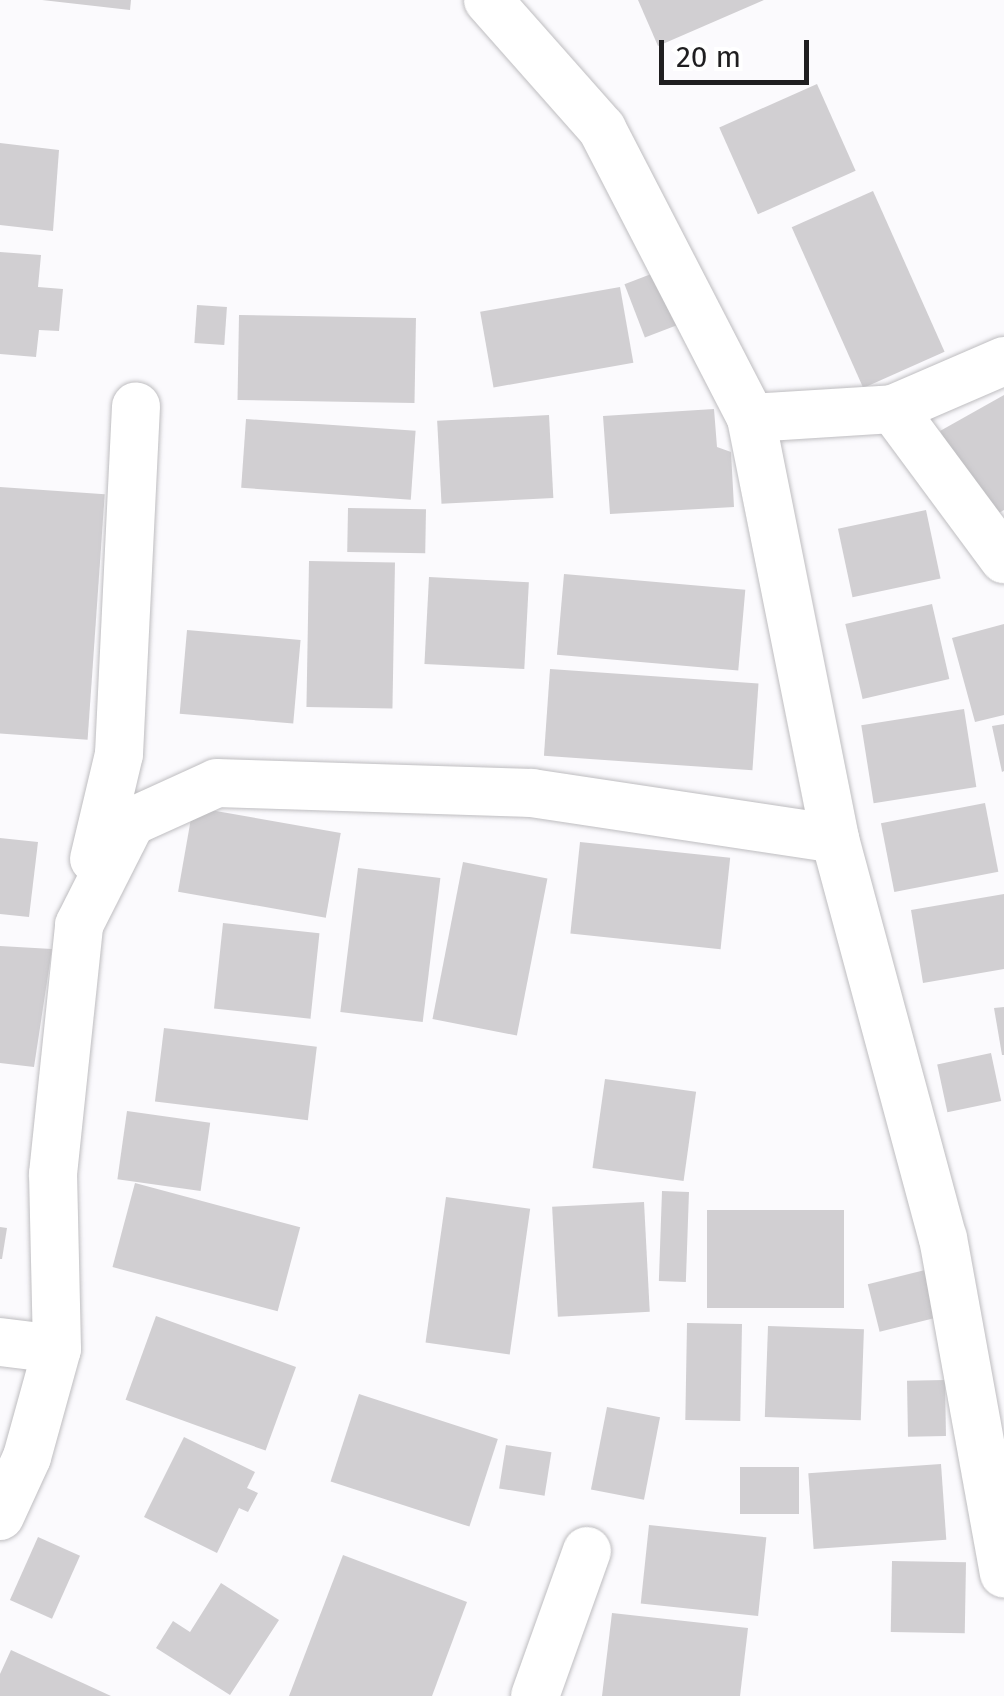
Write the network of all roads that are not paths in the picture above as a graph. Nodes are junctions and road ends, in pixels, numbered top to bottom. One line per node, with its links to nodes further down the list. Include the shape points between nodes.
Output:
1 (488, 0): 5 (street, via 602,129)
2 (1004, 361): 4 (street)
3 (136, 406): 8 (street, via 119,754)
4 (893, 409): 5 (street); 6 (street)
5 (751, 418): 7 (street)
6 (1004, 558)
7 (835, 839): 8 (street, via 532,793 217,784 130,822); 13 (street, via 943,1238)
8 (79, 925): 10 (street, via 53,1174)
9 (0, 1342): 10 (street)
10 (57, 1350): 11 (street, via 27,1457)
11 (0, 1516)
12 (586, 1551): 14 (street)
13 (1004, 1574)
14 (535, 1696)

